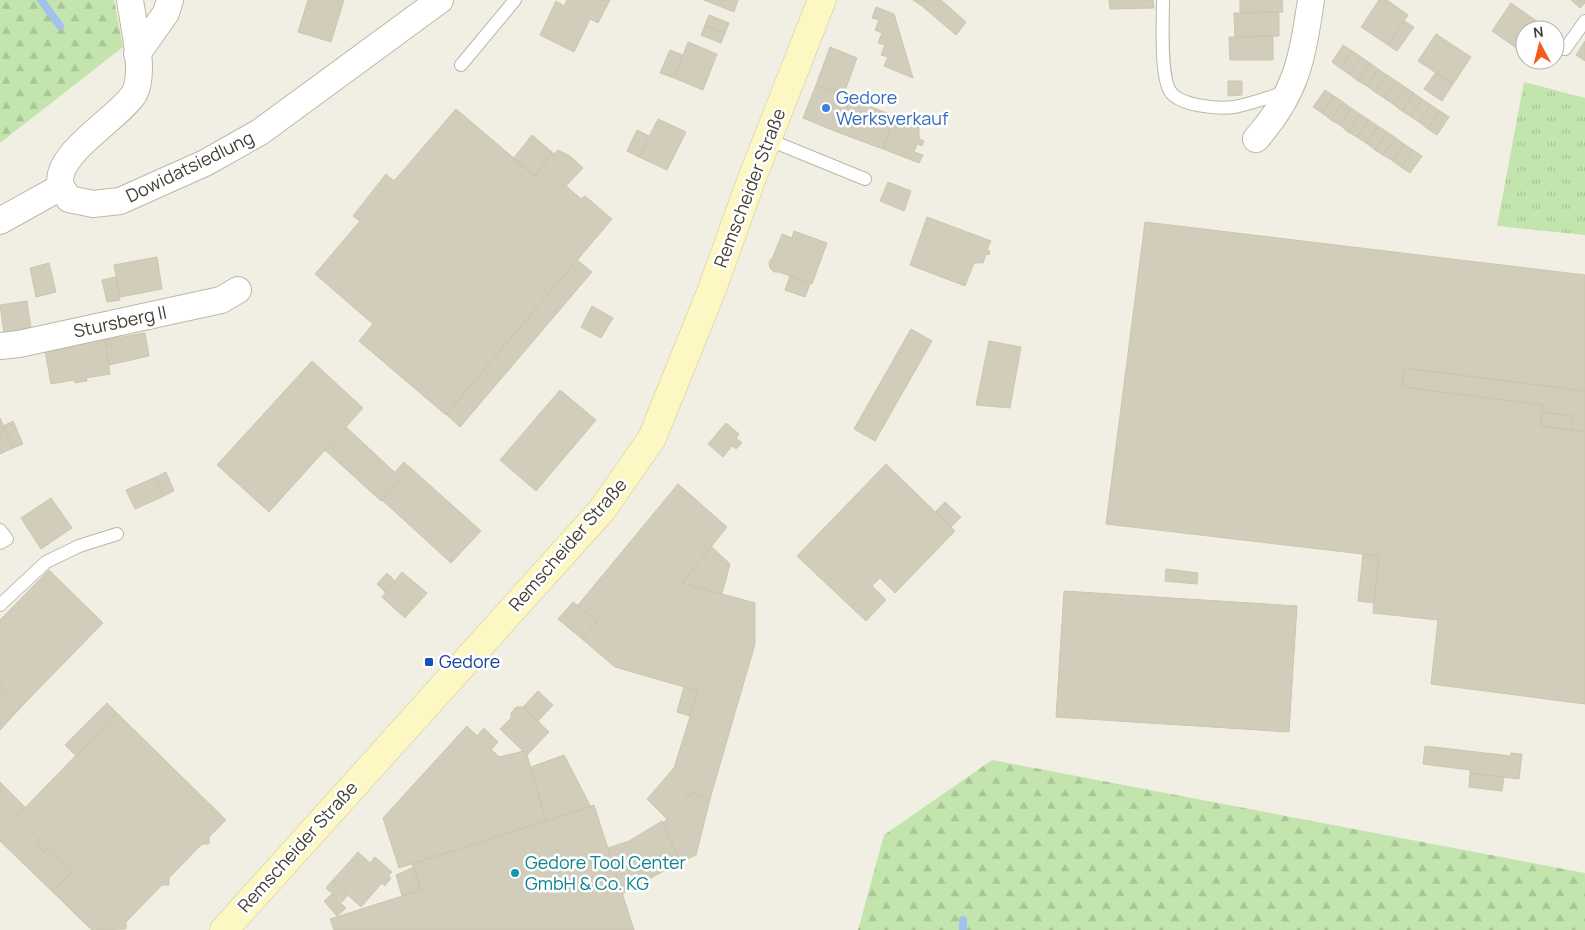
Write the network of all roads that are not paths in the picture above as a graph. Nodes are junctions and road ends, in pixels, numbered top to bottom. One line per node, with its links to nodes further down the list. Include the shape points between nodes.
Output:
1 (130, 0): 10 (street)
2 (170, 0): 10 (street, via 166,13)
3 (440, 0): 16 (street, Dowidatsiedlung, via 260,132 205,163 120,201 93,204 69,199)
4 (515, 0): 11 (lane)
5 (822, 0): 14 (main road, Remscheider Straße)
6 (1163, 0): 12 (lane, via 1165,79 1170,92 1178,100 1193,105 1233,107)
7 (1311, 0): 12 (street, via 1302,54)
8 (1585, 21): 9 (lane)
9 (1565, 49)
10 (137, 54): 16 (street, via 139,76 134,93 68,158 60,174)
11 (461, 65)
12 (1291, 90): 13 (street)
13 (1256, 139)
14 (768, 140): 15 (lane); 24 (main road, Remscheider Straße, via 652,438 628,474 602,510)
15 (865, 178)
16 (61, 187): 17 (street)
17 (0, 221)
18 (238, 290): 19 (street, Stursberg II, via 221,300)
19 (0, 346)
20 (0, 530): 22 (lane, via 7,539)
21 (117, 534): 23 (lane, via 79,546 46,562)
22 (0, 543)
23 (0, 605)
24 (224, 930)

